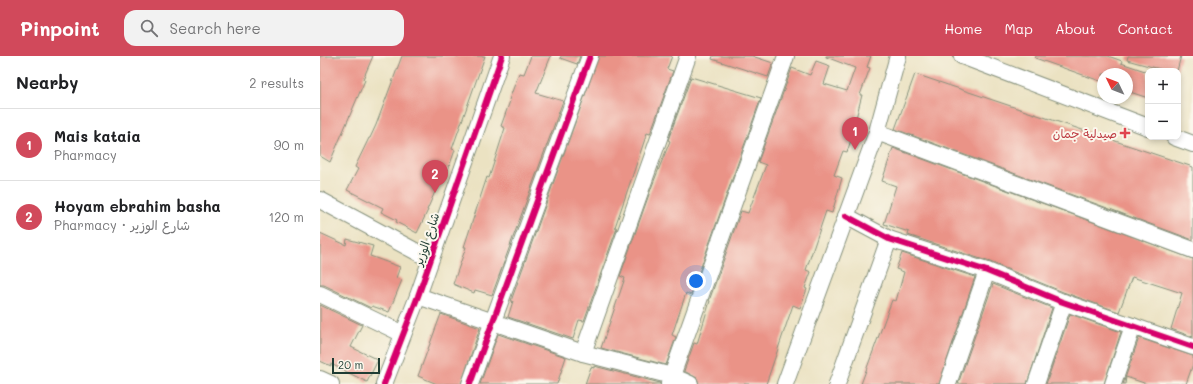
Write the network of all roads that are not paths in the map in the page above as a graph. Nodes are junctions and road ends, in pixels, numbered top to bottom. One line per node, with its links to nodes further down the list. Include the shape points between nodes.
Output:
1 (502, 56): 15 (street, شارع الوزير)
2 (590, 56): 20 (street)
3 (688, 56): 24 (street)
4 (786, 56): 26 (street)
5 (898, 56): 8 (street)
6 (962, 56): 7 (street)
7 (1145, 126)
8 (877, 132): 12 (street); 14 (street)
9 (1181, 140): 10 (street)
10 (1193, 144)
11 (320, 200): 15 (street)
12 (846, 216): 13 (street); 31 (street)
13 (889, 239): 16 (street); 32 (street)
14 (1193, 250)
15 (430, 259): 18 (street, شارع الوزير)
16 (987, 271): 19 (street); 33 (street)
17 (320, 294): 22 (street)
18 (418, 296): 20 (street); 22 (street, شارع الوزير)
19 (1064, 302): 21 (street); 34 (street)
20 (493, 322): 24 (street); 29 (street)
21 (1132, 326): 23 (street); 35 (street)
22 (403, 334): 28 (street, شارع الوزير)
23 (1193, 347)
24 (583, 353): 26 (street)
25 (320, 379): 27 (street)
26 (670, 380): 30 (street)
27 (331, 384)
28 (384, 384)
29 (470, 384)
30 (690, 384)
31 (785, 384)
32 (837, 384)
33 (948, 384)
34 (1036, 384)
35 (1113, 384)

